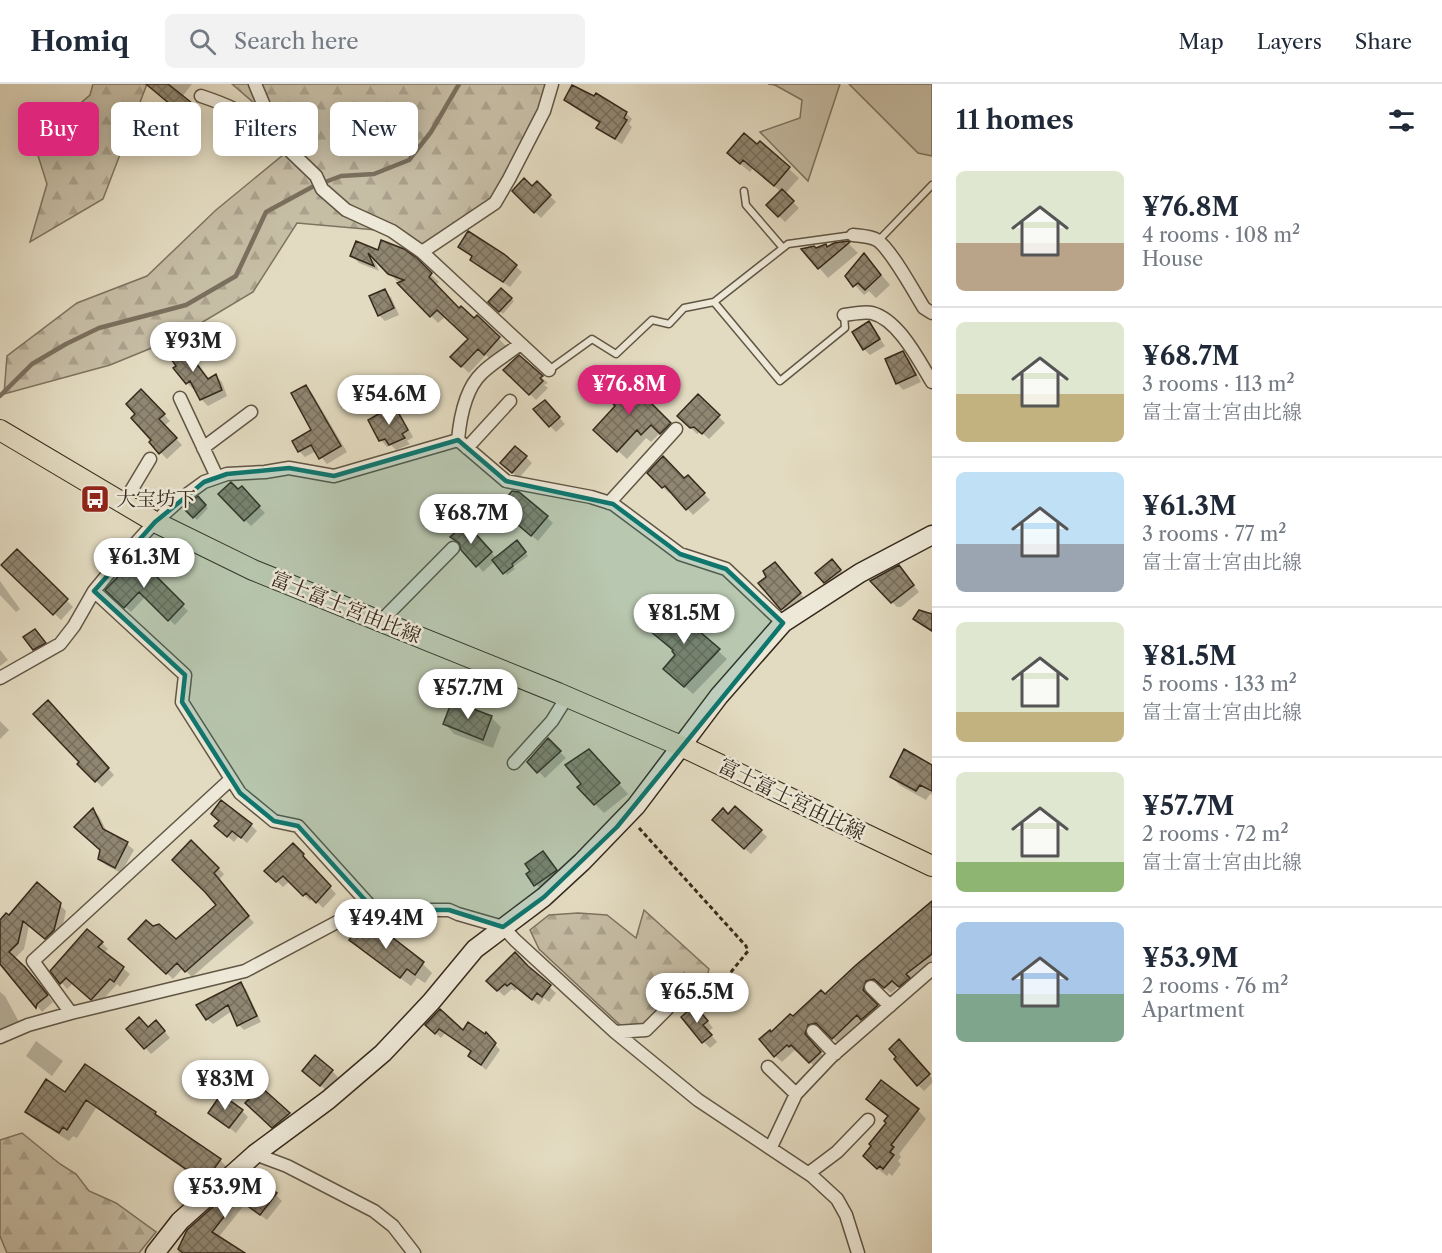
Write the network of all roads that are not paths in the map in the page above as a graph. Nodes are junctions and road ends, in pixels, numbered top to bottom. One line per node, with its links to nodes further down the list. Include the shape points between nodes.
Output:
1 (255, 84): 5 (street)
2 (552, 84): 12 (street, via 544,111 495,203)
3 (201, 96): 4 (street)
4 (221, 102)
5 (263, 102)
6 (295, 156): 12 (street, via 316,176 322,189 346,210 392,231)
7 (932, 185): 10 (lane)
8 (744, 191): 11 (lane, via 746,205)
9 (853, 235): 10 (street); 11 (lane, via 788,244)
10 (878, 241): 14 (street, via 924,308)
11 (783, 248): 13 (lane)
12 (422, 252): 16 (street)
13 (714, 302): 15 (lane, via 780,381 845,328); 17 (lane, via 684,308 669,324 652,320 616,354 592,339)
14 (932, 313)
15 (844, 315): 18 (street, via 872,313 890,324)
16 (520, 344): 17 (street); 24 (street, via 480,374 468,395 460,416)
17 (549, 370)
18 (932, 382)
19 (180, 398): 25 (street)
20 (510, 400): 24 (street)
21 (251, 412): 25 (street)
22 (676, 429): 28 (street)
23 (0, 430): 29 (main road, 富士富士宮由比線)
24 (463, 444): 27 (street, via 334,476 290,468); 28 (street, via 506,481)
25 (203, 448): 27 (street)
26 (150, 459): 29 (street)
27 (217, 477): 30 (street, via 189,492)
28 (609, 503): 35 (street, via 680,554 726,569)
29 (123, 504): 30 (main road, 富士富士宮由比線)
30 (155, 522): 33 (street); 34 (main road, 富士富士宮由比線, via 253,570)
31 (932, 535): 35 (street, via 860,573)
32 (453, 548): 34 (street)
33 (94, 591): 36 (street, via 60,644); 40 (street, via 185,675 182,702)
34 (381, 621): 37 (main road, 富士富士宮由比線)
35 (783, 623): 38 (street)
36 (0, 678)
37 (567, 697): 38 (main road, 富士富士宮由比線); 39 (street, via 552,722)
38 (681, 746): 41 (main road, 富士富士宮由比線); 43 (street, via 627,815 589,855 544,897)
39 (514, 763)
40 (231, 779): 42 (street, via 240,793 274,821 298,826); 48 (street, via 33,961)
41 (932, 866)
42 (374, 910): 43 (street, via 449,910); 48 (street, via 339,921 245,971)
43 (503, 927): 50 (street); 57 (street, via 475,949 383,1053)
44 (932, 969): 46 (street)
45 (871, 987): 46 (street)
46 (890, 1006): 52 (street)
47 (667, 1009): 50 (street, via 646,1030)
48 (71, 1013): 51 (street)
49 (813, 1030): 52 (street)
50 (615, 1032): 56 (street, via 698,1100)
51 (0, 1037)
52 (835, 1054): 54 (street)
53 (768, 1067): 54 (street)
54 (796, 1094): 56 (street)
55 (868, 1120): 58 (street, via 837,1152)
56 (771, 1147): 58 (street)
57 (255, 1154): 59 (street, via 180,1221); 60 (street, via 287,1166 374,1211 393,1226)
58 (809, 1173): 61 (street, via 846,1215)
59 (154, 1253)
60 (414, 1253)
61 (858, 1253)

